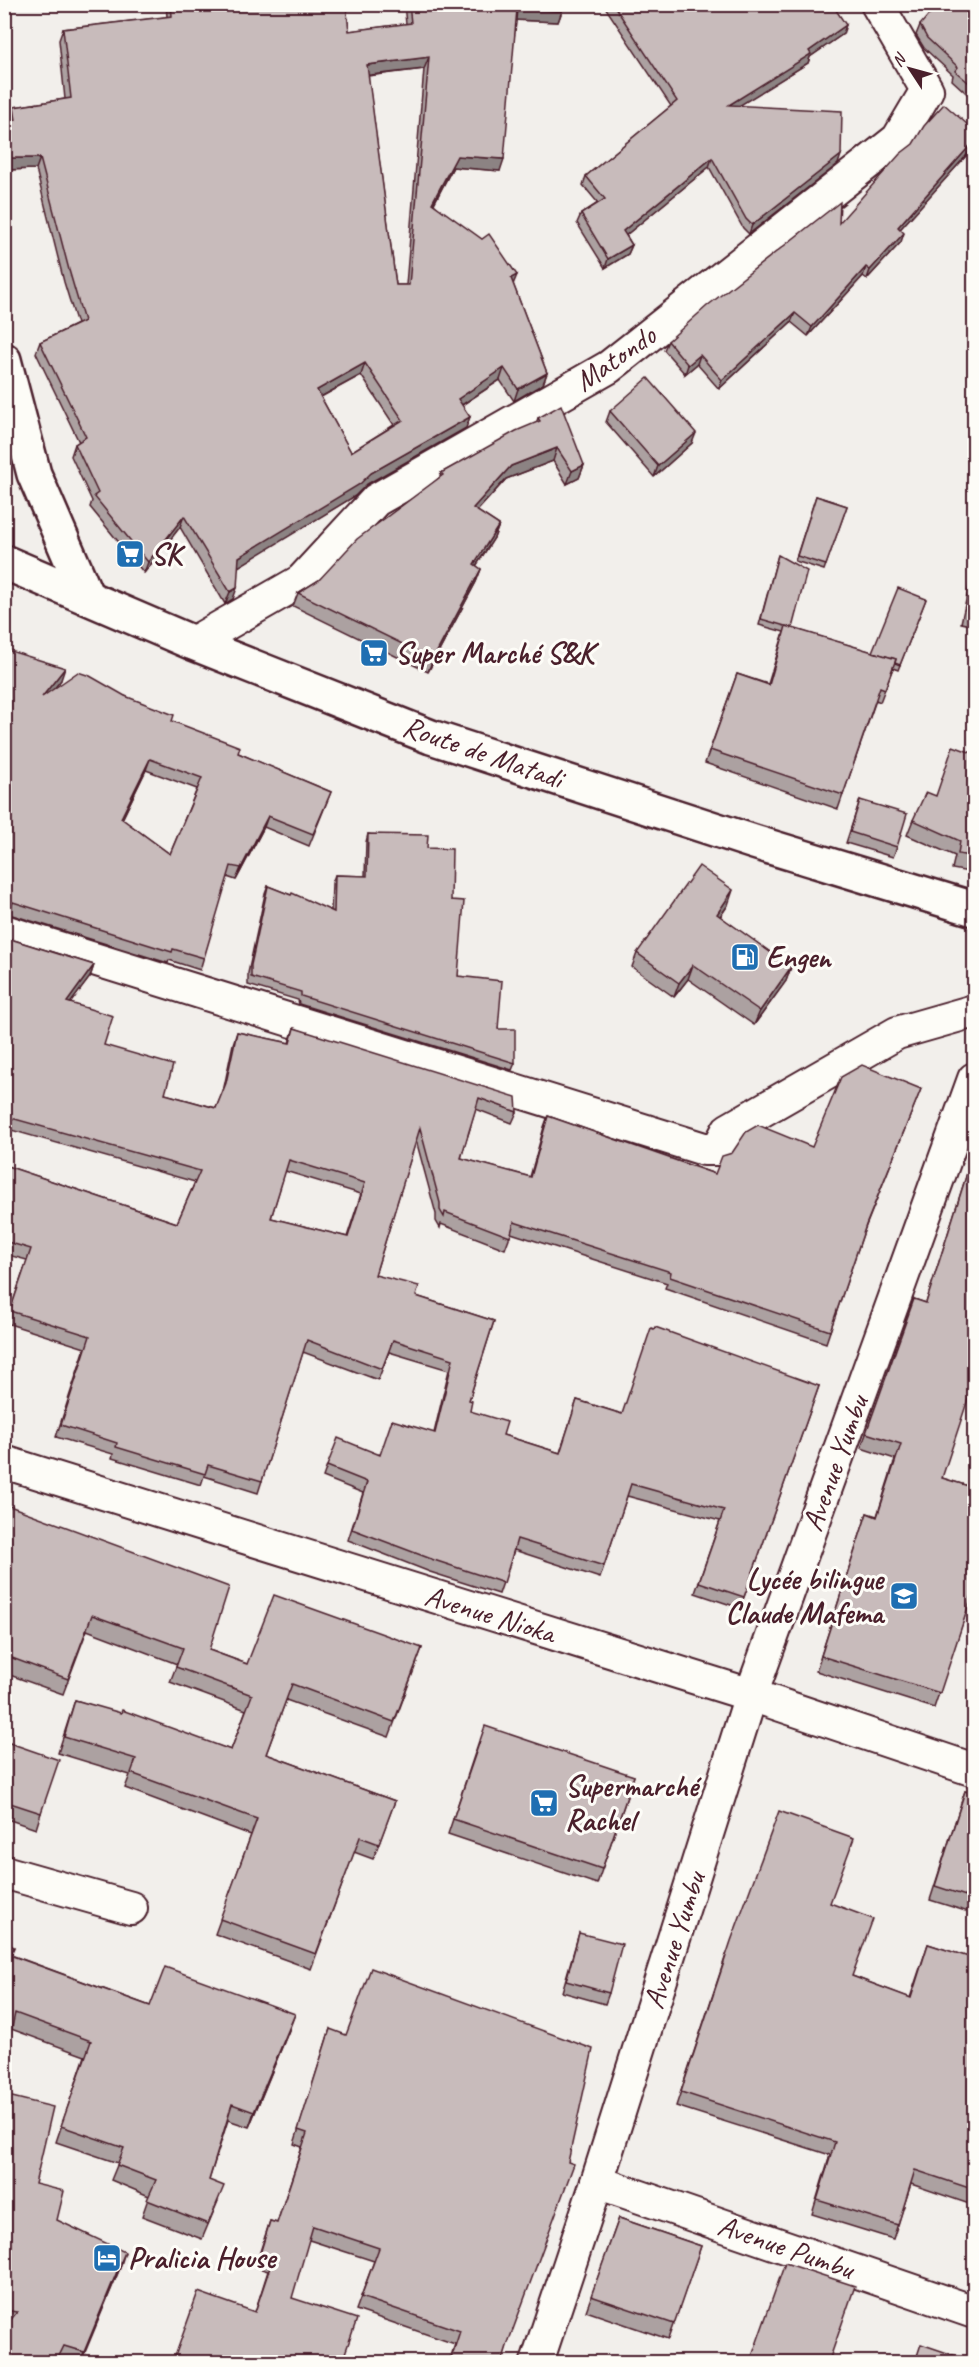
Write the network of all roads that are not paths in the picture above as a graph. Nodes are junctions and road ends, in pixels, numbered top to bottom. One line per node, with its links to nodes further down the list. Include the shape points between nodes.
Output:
1 (877, 4): 5 (street, Matondo, via 927,90 898,139 609,367 376,500 301,582)
2 (4, 360): 4 (highway, via 34,474)
3 (4, 562): 4 (highway, Route de Matadi)
4 (87, 597): 5 (highway, Route de Matadi)
5 (192, 643): 6 (highway, Route de Matadi, via 431,737)
6 (975, 909)
7 (4, 931): 8 (street, via 704,1149 718,1149 728,1130 897,1033)
8 (975, 1011)
9 (975, 1079): 11 (street, Avenue Yumbu)
10 (4, 1462): 11 (street, Avenue Nioka)
11 (751, 1695): 12 (street, Avenue Nioka); 15 (street, Avenue Yumbu)
12 (975, 1770)
13 (4, 1872): 14 (street)
14 (131, 1908)
15 (597, 2182): 16 (street, Avenue Pumbu); 17 (street, Avenue Yumbu)
16 (975, 2312)
17 (537, 2362)

